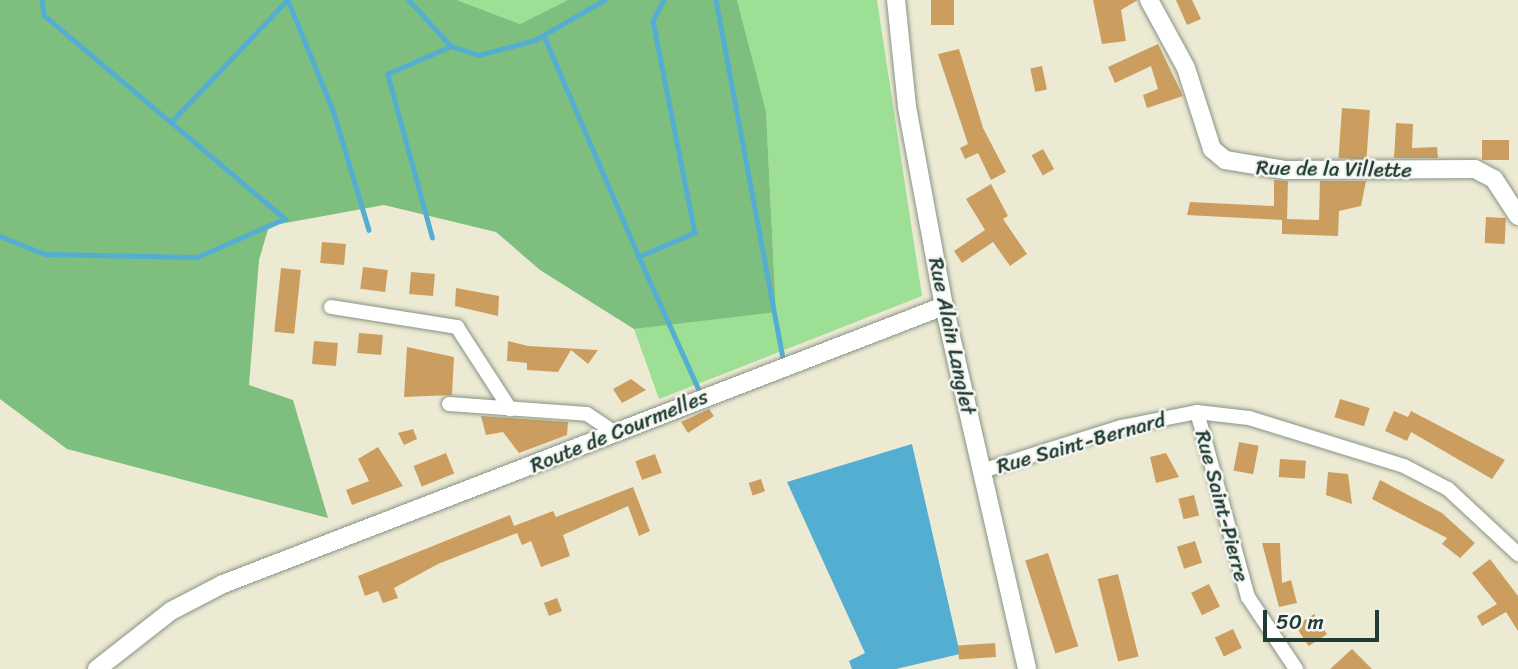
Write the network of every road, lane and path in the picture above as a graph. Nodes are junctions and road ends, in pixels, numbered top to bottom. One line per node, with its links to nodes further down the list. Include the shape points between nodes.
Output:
1 (896, 0): 5 (street, Rue Alain Langlet, via 907,107)
2 (1149, 0): 3 (street, Rue de la Villette, via 1186,68 1212,149 1225,160 1286,170 1475,169)
3 (1512, 195): 4 (street, Rue de la Villette)
4 (1518, 216)
5 (944, 306): 10 (street, Route de Courmelles); 11 (street, Rue Alain Langlet)
6 (331, 307): 8 (street, via 457,327)
7 (449, 404): 8 (street)
8 (509, 409): 10 (street, via 587,414)
9 (1197, 412): 11 (street, Rue Saint-Bernard, via 1121,427); 12 (street, Rue Saint-Bernard, via 1249,418 1368,451 1448,489); 16 (street, Rue Saint-Pierre, via 1248,597)
10 (615, 433): 14 (street, Route de Courmelles, via 295,555 171,611)
11 (982, 471): 15 (street, Rue Alain Langlet)
12 (1512, 537): 13 (street, Rue Saint-Bernard)
13 (1518, 554)
14 (97, 669)
15 (1027, 669)
16 (1296, 669)

